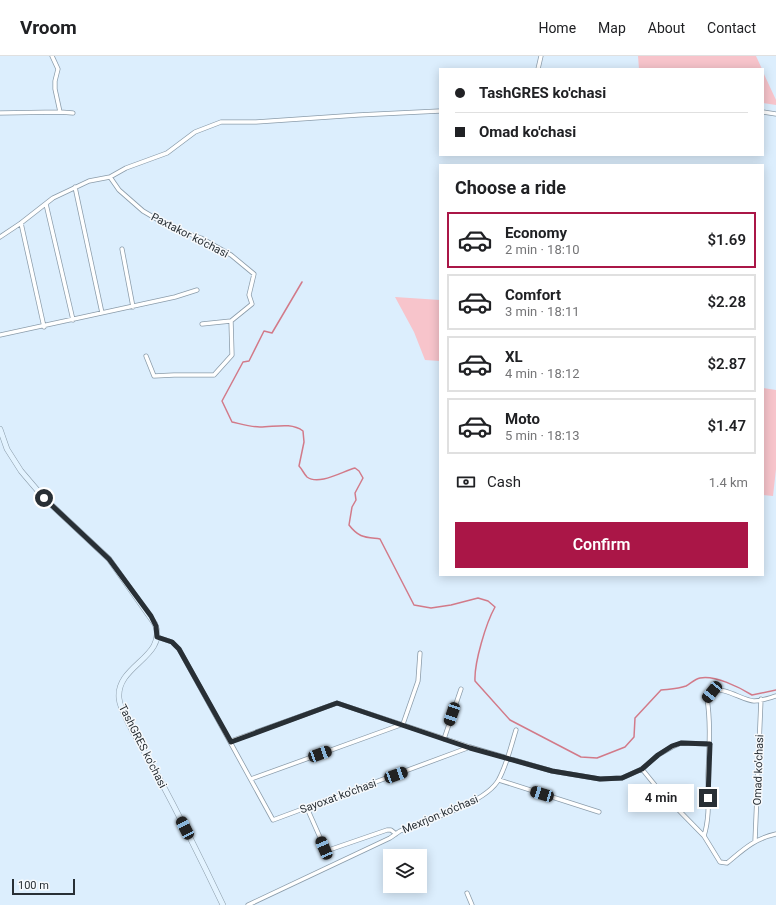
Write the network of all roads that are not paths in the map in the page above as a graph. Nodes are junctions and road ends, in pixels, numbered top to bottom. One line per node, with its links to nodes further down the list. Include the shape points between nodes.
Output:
1 (52, 56): 5 (street, via 58,69 55,89)
2 (541, 56): 3 (street)
3 (538, 68)
4 (439, 111): 10 (street, via 221,122 195,132 167,153 126,168)
5 (60, 112): 7 (street); 8 (street)
6 (764, 112): 9 (street)
7 (0, 113)
8 (73, 113)
9 (776, 114)
10 (110, 177): 11 (street); 20 (street, Paxtakor ko'chasi, via 119,190 143,211 172,228 201,238 231,255 254,274 249,295 252,304)
11 (75, 187): 12 (street); 18 (street)
12 (46, 204): 13 (street); 19 (street)
13 (21, 223): 14 (street); 22 (street)
14 (0, 237)
15 (122, 249): 17 (street)
16 (197, 290): 17 (street)
17 (132, 307): 18 (street)
18 (102, 313): 19 (street)
19 (73, 320): 22 (street)
20 (231, 321): 21 (street); 24 (street, via 232,356 214,375 154,376)
21 (202, 324)
22 (44, 327): 23 (street)
23 (0, 336)
24 (146, 356)
25 (0, 429): 26 (main road, via 15,464 44,498 109,559 151,616 156,626)
26 (157, 637): 34 (street, Sayoxat ko'chasi, via 172,642 179,649); 48 (main road, TashGRES ko'chasi, via 151,650 122,681 120,703)
27 (420, 653): 31 (street, via 418,681)
28 (461, 689): 33 (street)
29 (776, 696): 30 (street)
30 (761, 699): 35 (street, via 754,701 730,693 716,690 712,692 707,698); 46 (street, Omad ko'chasi)
31 (403, 724): 33 (street); 34 (street, via 337,703); 39 (street)
32 (516, 730): 37 (street, Mexrjon ko'chasi)
33 (444, 739): 36 (street)
34 (231, 742): 39 (street, Sayoxat ko'chasi)
35 (710, 744): 38 (street, via 681,743 672,746); 45 (street, via 708,823)
36 (470, 748): 37 (street); 41 (street, Sayoxat ko'chasi)
37 (507, 758): 38 (street, via 552,771 600,779 622,778); 40 (street, Mexrjon ko'chasi)
38 (642, 769): 45 (street)
39 (251, 779): 41 (street, Sayoxat ko'chasi, via 273,820)
40 (499, 780): 42 (street); 43 (street, Mexrjon ko'chasi, via 486,794 466,805)
41 (307, 808): 43 (street, via 326,850 387,830)
42 (599, 812)
43 (396, 834): 49 (street, Mexrjon ko'chasi)
44 (776, 834): 46 (street)
45 (704, 836): 46 (street, via 720,862 727,863)
46 (755, 841)
47 (467, 893): 50 (street)
48 (223, 905)
49 (248, 905)
50 (472, 905)

